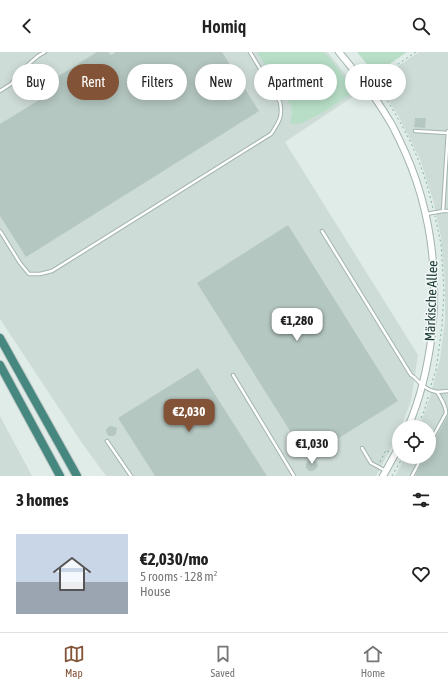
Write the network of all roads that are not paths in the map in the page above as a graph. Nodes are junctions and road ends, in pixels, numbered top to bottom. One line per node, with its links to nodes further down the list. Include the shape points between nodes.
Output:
1 (45, 52): 4 (lane)
2 (250, 52): 10 (lane, via 280,102 282,112 279,123 271,134 52,271 29,274)
3 (338, 52): 9 (street, Märkische Allee, via 390,120 410,163)
4 (0, 91)
5 (415, 131): 6 (lane)
6 (448, 132): 7 (lane)
7 (443, 211): 8 (lane); 9 (lane)
8 (448, 211)
9 (426, 214): 15 (street, Märkische Allee, via 435,284 429,359)
10 (0, 231)
11 (322, 231): 15 (lane, via 411,376)
12 (0, 338): 27 (highway)
13 (0, 365): 26 (highway)
14 (233, 375): 29 (lane)
15 (422, 386): 17 (lane); 19 (street, Märkische Allee)
16 (448, 391): 17 (lane)
17 (437, 392): 18 (lane)
18 (447, 412): 20 (lane)
19 (410, 420)
20 (436, 432)
21 (107, 441): 28 (lane)
22 (362, 448): 25 (lane, via 371,463)
23 (392, 460): 25 (street)
24 (418, 464): 30 (lane)
25 (384, 474)
26 (60, 476)
27 (77, 476)
28 (131, 476)
29 (294, 476)
30 (412, 476)

